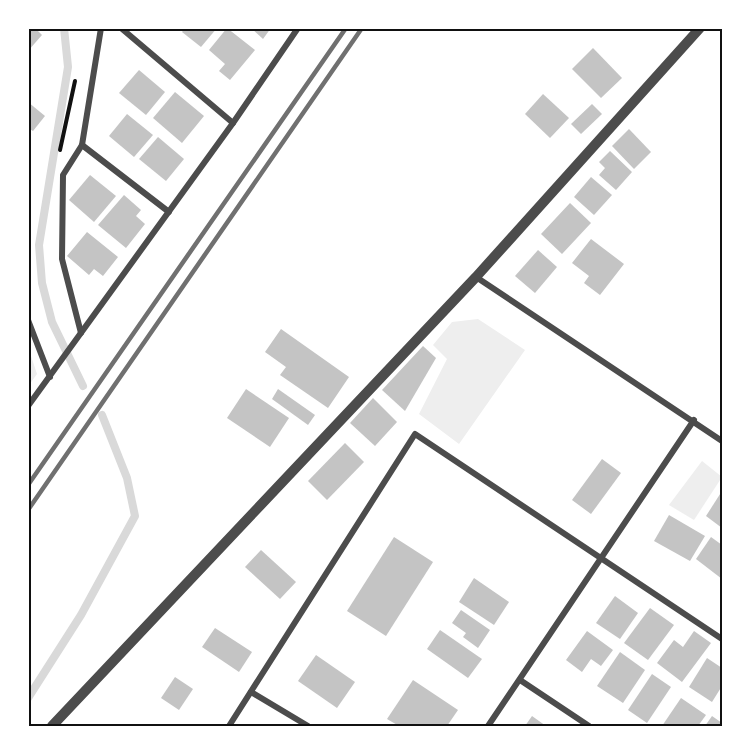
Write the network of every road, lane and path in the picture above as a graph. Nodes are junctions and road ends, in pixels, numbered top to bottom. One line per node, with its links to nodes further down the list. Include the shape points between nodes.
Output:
1 (101, 28): 6 (street)
2 (121, 28): 5 (street)
3 (298, 28): 5 (street)
4 (700, 28): 8 (street)
5 (233, 123): 7 (street)
6 (82, 145): 7 (street); 10 (street, via 63,175 62,223 62,259)
7 (169, 212): 10 (street)
8 (476, 277): 13 (street); 19 (street)
9 (28, 320): 11 (street)
10 (81, 333): 11 (street)
11 (50, 377): 12 (street)
12 (28, 406)
13 (694, 420): 14 (street); 15 (street)
14 (723, 441)
15 (602, 559): 16 (street); 17 (street); 18 (street, via 415,434)
16 (723, 639)
17 (520, 680): 22 (street); 23 (street)
18 (252, 692): 20 (street); 21 (street)
19 (52, 726)
20 (230, 726)
21 (308, 726)
22 (488, 726)
23 (589, 726)

